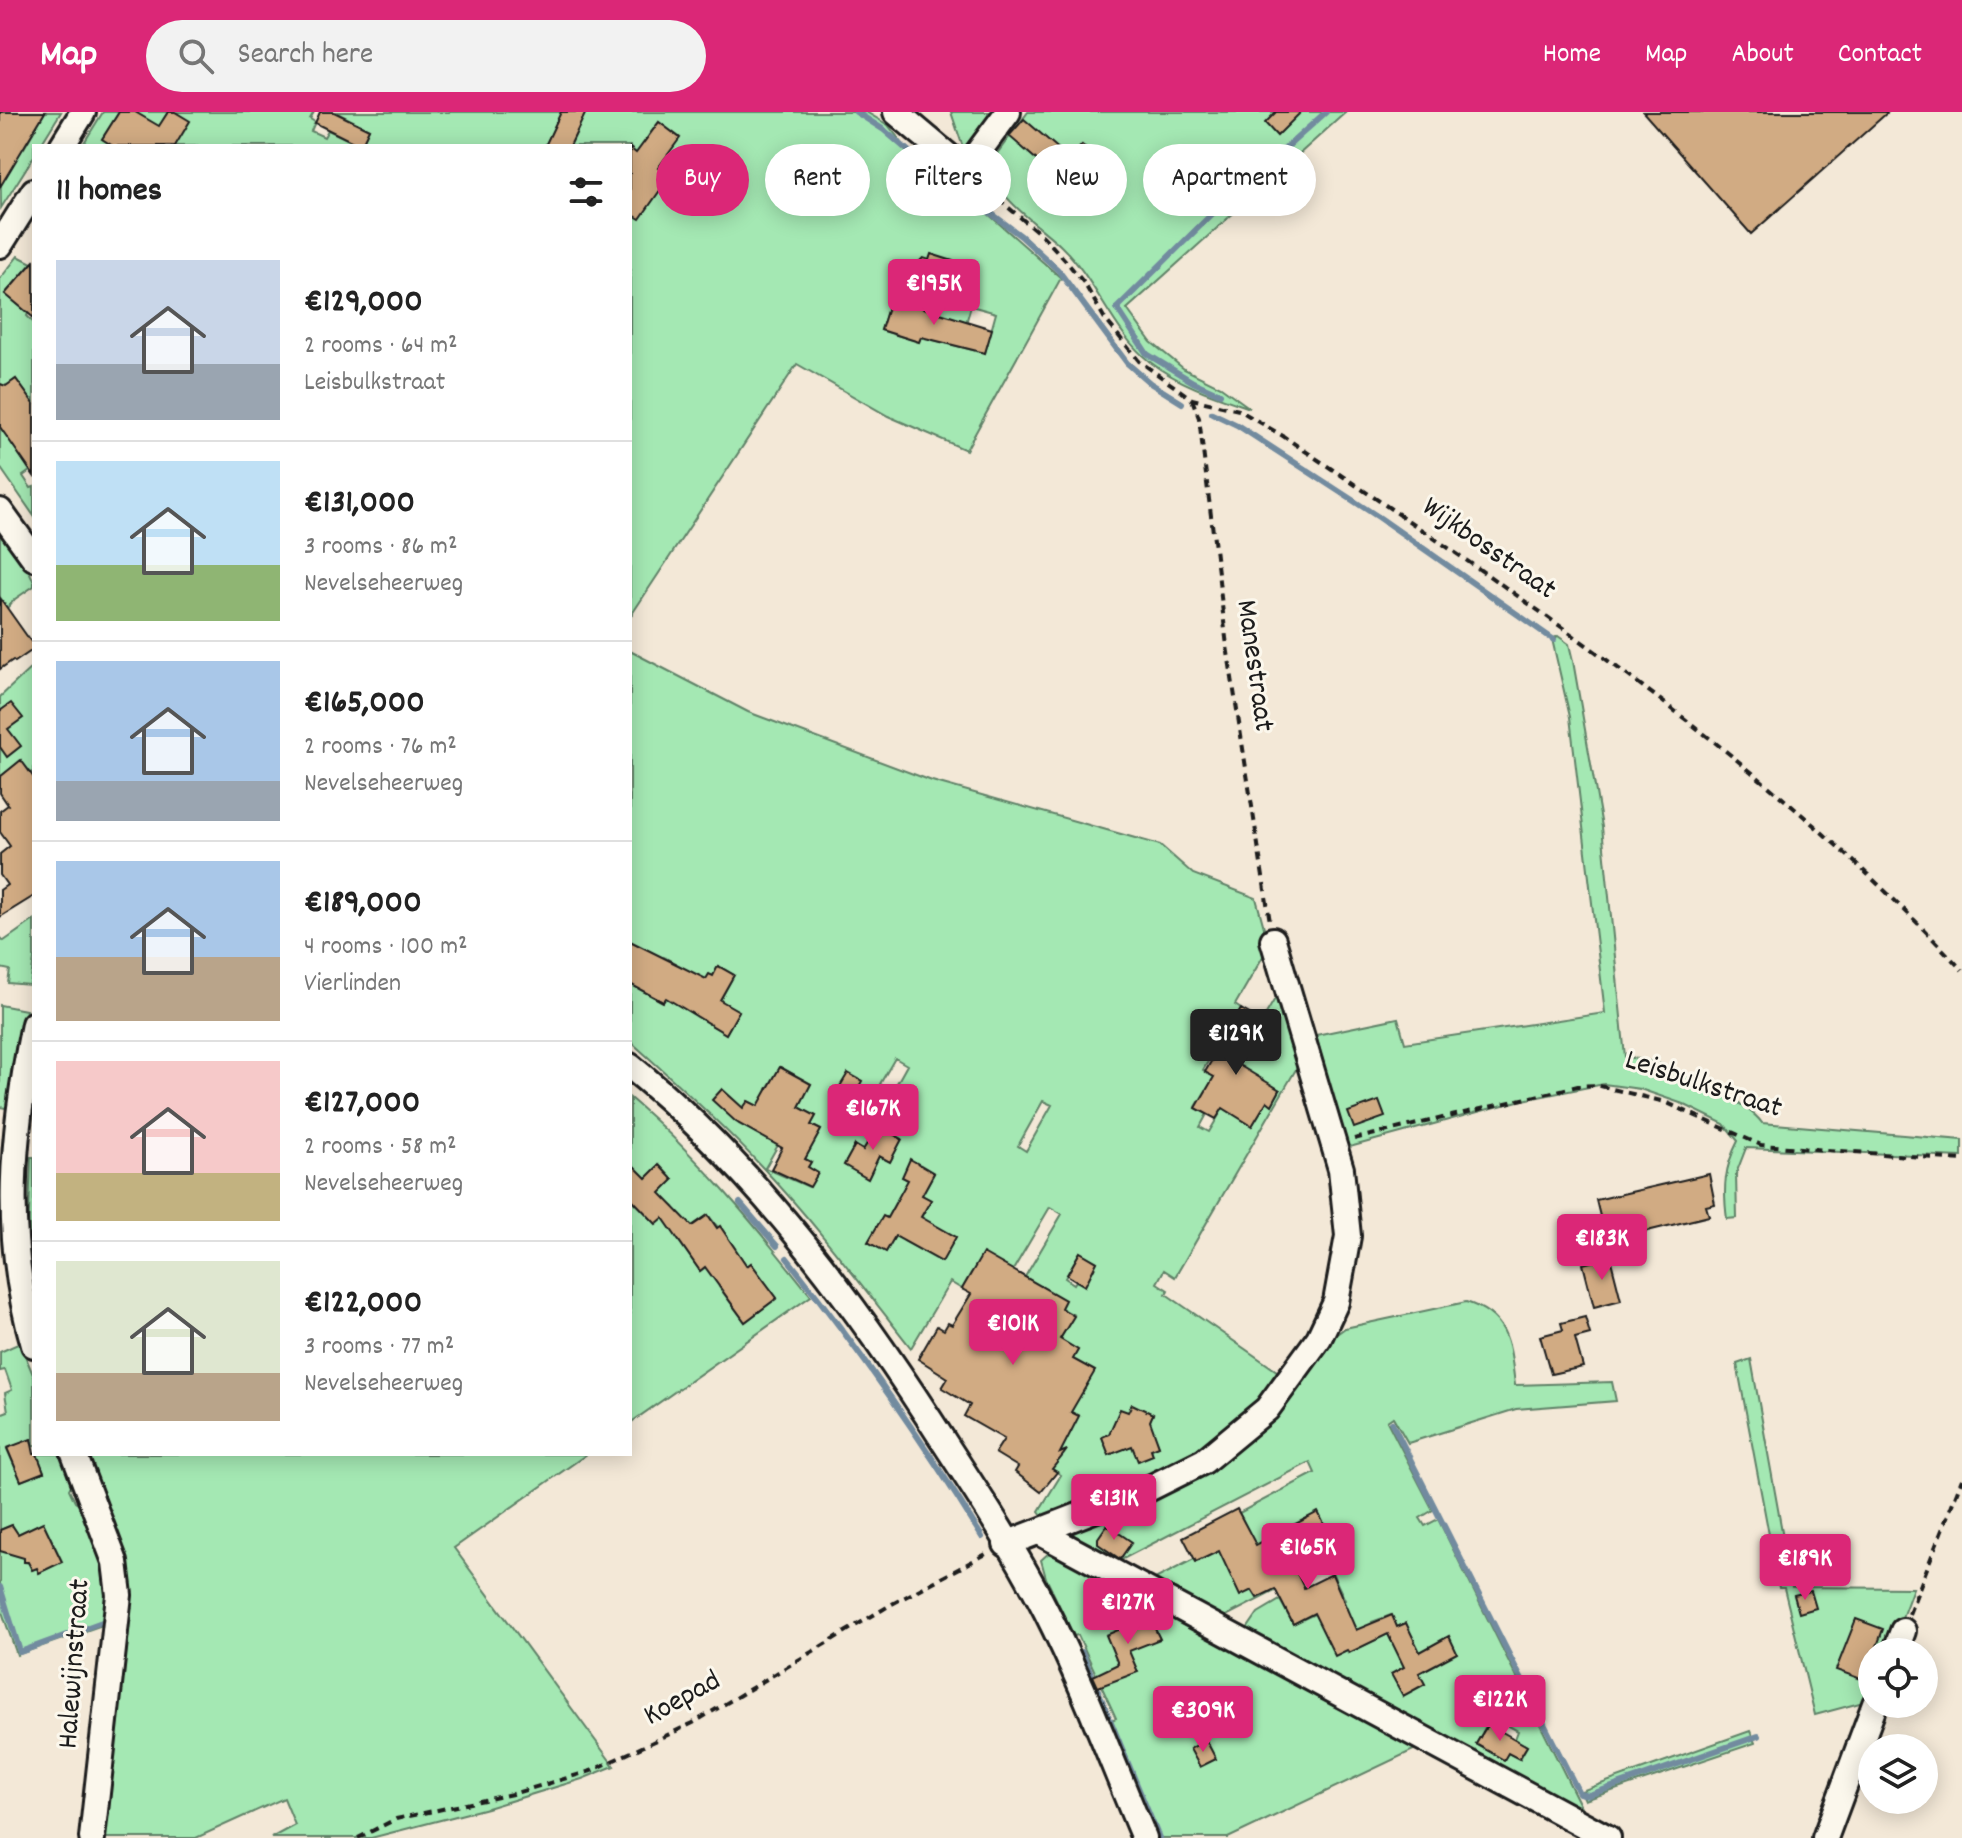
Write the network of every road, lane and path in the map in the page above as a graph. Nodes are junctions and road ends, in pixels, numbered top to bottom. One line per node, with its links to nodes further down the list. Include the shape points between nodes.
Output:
1 (83, 112): 4 (street)
2 (896, 112): 5 (street)
3 (1008, 112): 6 (street)
4 (63, 144)
5 (934, 144)
6 (984, 144)
7 (32, 194): 9 (street)
8 (1011, 210): 10 (path, Wijkbosstraat, via 1066,261 1139,361)
9 (0, 245)
10 (1192, 399): 13 (path, Manestraat, via 1199,418 1227,646); 14 (path, Wijkbosstraat, via 1239,410 1283,436 1679,714 1773,789)
11 (0, 511): 12 (street)
12 (32, 555)
13 (1273, 940): 17 (street)
14 (1962, 970)
15 (32, 1037): 19 (street, via 12,1191 18,1275)
16 (632, 1068): 23 (street, via 731,1162 811,1253 888,1355)
17 (1334, 1144): 18 (path, Leisbulkstraat, via 1596,1085 1665,1102 1761,1145); 22 (street, via 1348,1236 1336,1302 1319,1338 1276,1397 1204,1461)
18 (1962, 1160)
19 (32, 1336)
20 (75, 1456): 26 (street, Halewijnstraat, via 115,1562 119,1595)
21 (1962, 1479): 24 (path)
22 (1039, 1532): 23 (street); 29 (street)
23 (1006, 1544): 27 (path, Koepad, via 892,1604 693,1723 591,1771 396,1819); 28 (street, via 1045,1610)
24 (1901, 1638)
25 (1870, 1718): 30 (street)
26 (92, 1838)
27 (358, 1838)
28 (1144, 1838)
29 (1608, 1838)
30 (1825, 1838)

